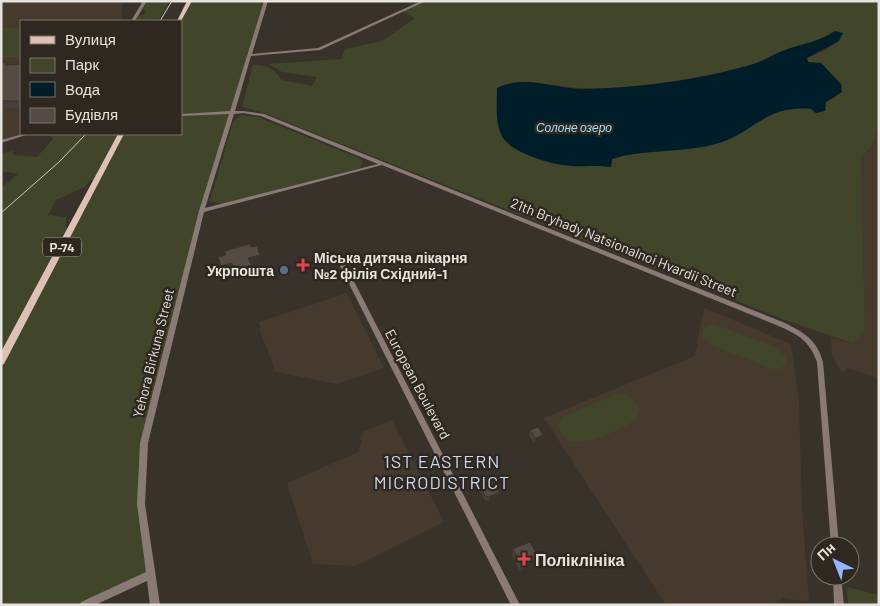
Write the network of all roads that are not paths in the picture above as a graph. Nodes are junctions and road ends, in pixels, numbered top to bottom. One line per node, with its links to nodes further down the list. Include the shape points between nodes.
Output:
1 (145, 1): 5 (street)
2 (190, 1): 6 (main road)
3 (266, 1): 7 (street, Yehora Birkuna Street)
4 (424, 1): 7 (street, via 319,49)
5 (133, 20)
6 (180, 20)
7 (250, 54): 8 (street, Yehora Birkuna Street)
8 (231, 113): 9 (street, 21th Bryhady Natsionalnoi Hvardii Street); 13 (street, 21th Bryhady Natsionalnoi Hvardii Street, via 262,115); 14 (street, Yehora Birkuna Street)
9 (182, 115)
10 (24, 135): 12 (street)
11 (120, 135): 16 (main road, Р-74)
12 (1, 144)
13 (382, 164): 14 (street); 17 (street, 21th Bryhady Natsionalnoi Hvardii Street, via 783,325 812,342 820,362)
14 (202, 211): 18 (street, Yehora Birkuna Street, via 144,443 141,504)
15 (338, 256): 22 (street, European Boulevard)
16 (1, 361)
17 (834, 536)
18 (150, 575): 20 (street); 21 (street, Yehora Birkuna Street)
19 (838, 586): 23 (street)
20 (84, 605)
21 (155, 605)
22 (516, 605)
23 (839, 605)

